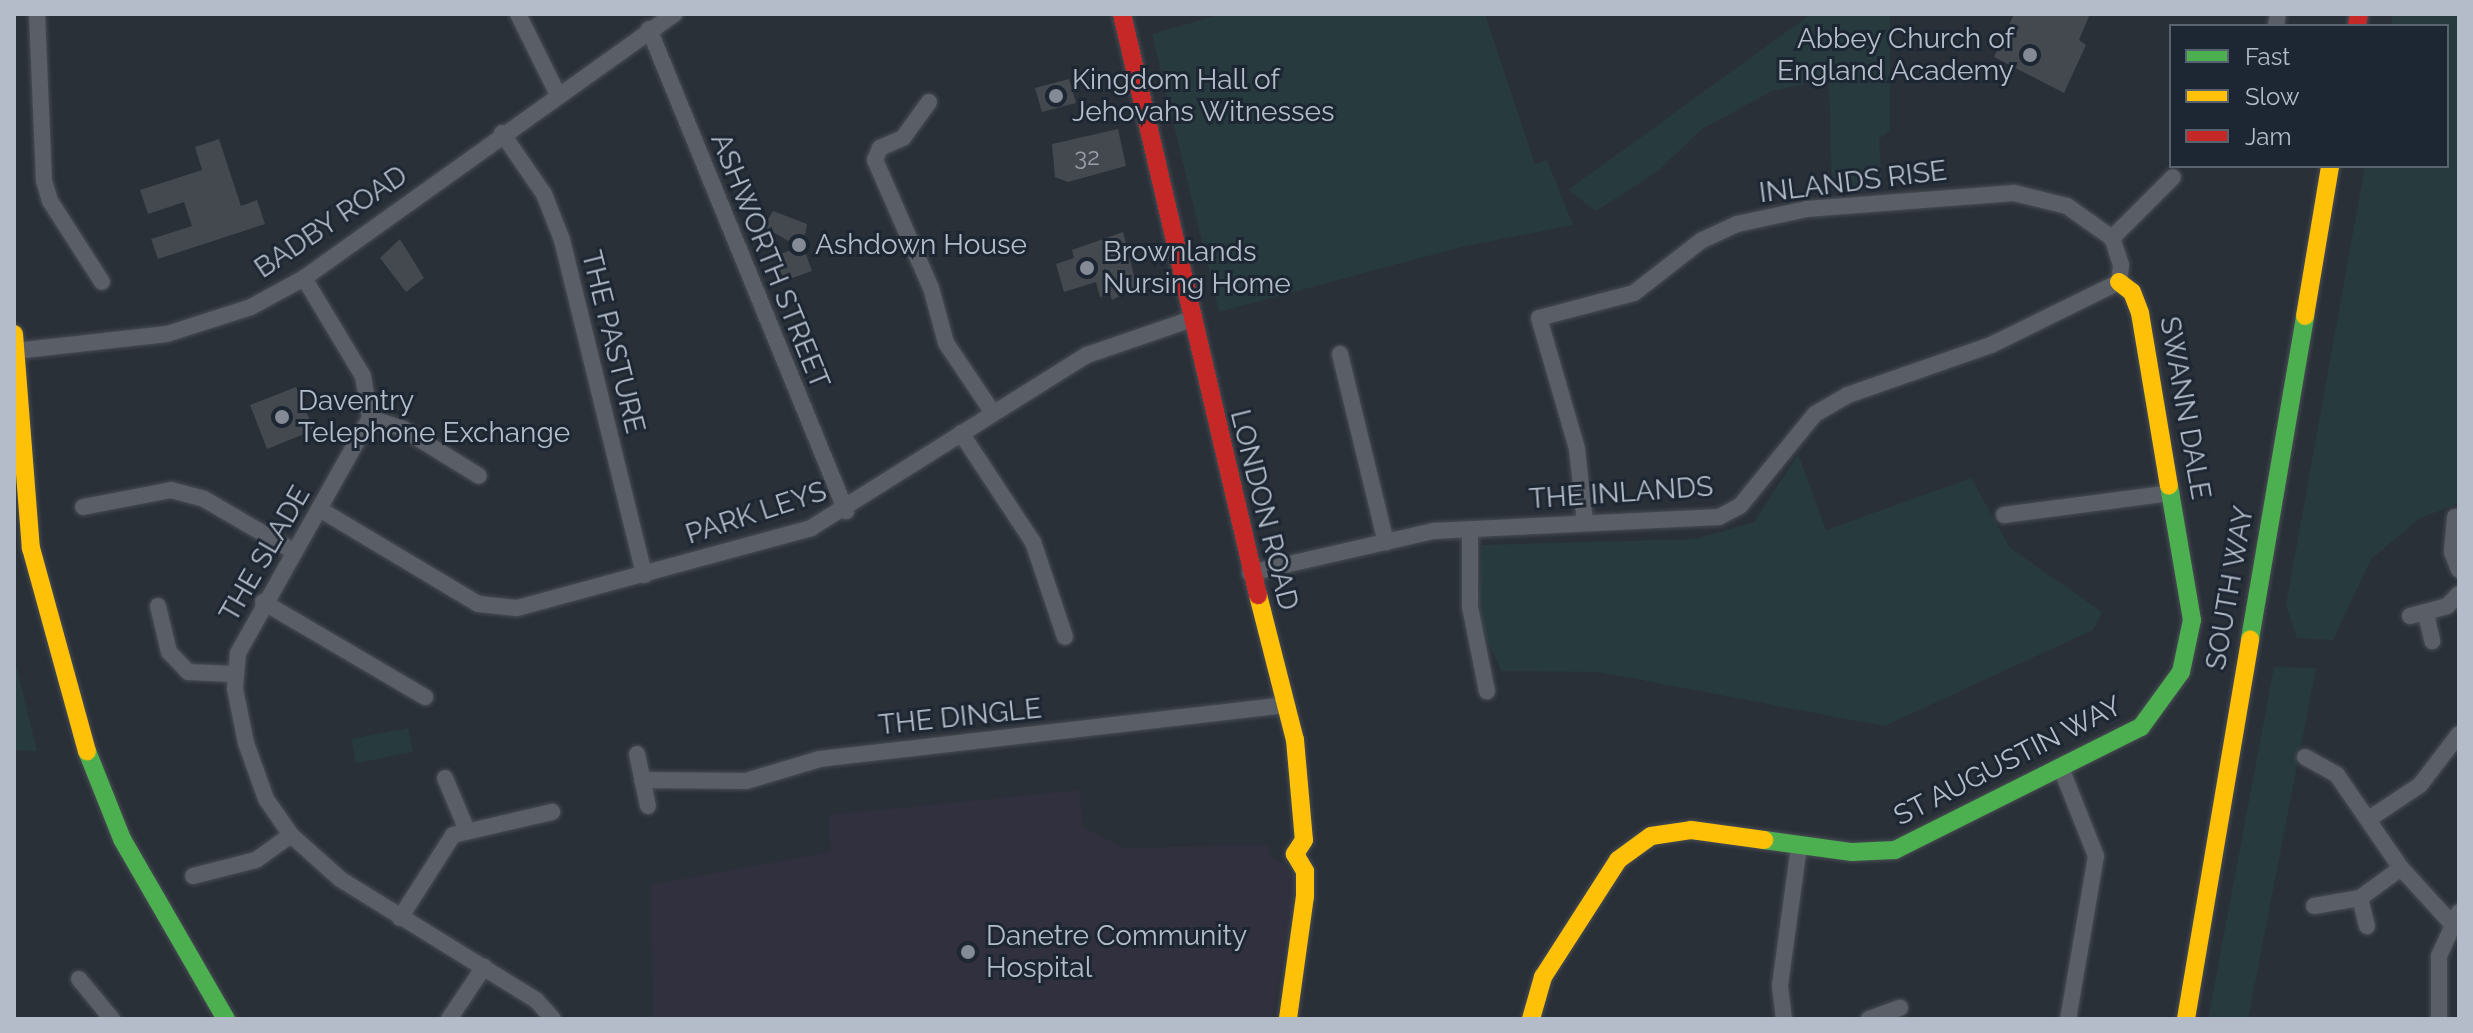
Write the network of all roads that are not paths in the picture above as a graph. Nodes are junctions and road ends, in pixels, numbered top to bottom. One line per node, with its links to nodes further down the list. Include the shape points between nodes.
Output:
1 (37, 14): 13 (street, via 44,181 50,201)
2 (518, 14): 6 (street)
3 (674, 14): 5 (street, BADBY ROAD)
4 (1122, 14): 15 (street, LONDON ROAD)
5 (649, 29): 6 (street, BADBY ROAD); 26 (street, ASHWORTH STREET)
6 (557, 93): 8 (street, BADBY ROAD)
7 (929, 102): 19 (street, via 903,138 880,148 875,160 931,288 946,343)
8 (502, 133): 12 (street, BADBY ROAD); 35 (street, THE PASTURE, via 544,194 562,240)
9 (2330, 168): 77 (street, SOUTH WAY)
10 (2173, 177): 11 (street)
11 (2112, 238): 14 (street, via 2121,265); 29 (street, INLANDS RISE, via 2067,206 2014,193 1807,209 1737,224 1702,240 1634,293 1539,318 1577,449)
12 (304, 278): 17 (street, BADBY ROAD, via 251,307 167,334); 20 (street, via 363,376)
13 (102, 282)
14 (2119, 282): 23 (street, SWANN DALE, via 2132,292 2140,313); 29 (street, THE INLANDS, via 1991,345 1837,401 1788,440 1740,506 1719,517)
15 (1189, 320): 19 (street, PARK LEYS, via 1087,355); 34 (street, LONDON ROAD)
16 (14, 334): 17 (street)
17 (15, 351): 69 (street, via 31,548 76,724 122,839)
18 (1340, 354): 31 (street)
19 (993, 413): 21 (street, PARK LEYS)
20 (370, 418): 22 (street, via 403,429); 25 (street, THE SLADE)
21 (961, 433): 26 (street, PARK LEYS); 39 (street, via 1033,542)
22 (479, 476)
23 (2172, 493): 27 (street); 43 (street, SWANN DALE, via 2192,620)
24 (83, 507): 32 (street, via 171,490 204,499)
25 (321, 510): 32 (street, THE SLADE); 35 (street, PARK LEYS, via 496,610)
26 (846, 511): 35 (street, PARK LEYS, via 811,528)
27 (2004, 515)
28 (2455, 517): 33 (street, via 2452,552)
29 (1585, 523): 30 (street, THE INLANDS)
30 (1470, 529): 31 (street, THE INLANDS); 42 (street, via 1470,607)
31 (1386, 542): 34 (street, THE INLANDS)
32 (295, 552): 37 (street, THE SLADE)
33 (2459, 570)
34 (1250, 573): 45 (street, LONDON ROAD)
35 (644, 575)
36 (2459, 594): 40 (street, via 2418,615)
37 (263, 602): 41 (street, THE SLADE); 44 (street)
38 (158, 606): 41 (street, via 169,652 188,672)
39 (1065, 637)
40 (2432, 641)
41 (234, 674): 56 (street, via 257,777)
42 (1487, 691)
43 (2170, 692): 49 (street, ST AUGUSTIN WAY, via 2141,727)
44 (425, 697)
45 (1285, 705): 51 (street, THE DINGLE, via 820,759 746,781); 72 (street, LONDON ROAD, via 1295,740 1304,840 1295,854 1305,871)
46 (2459, 734): 54 (street, via 2420,785)
47 (637, 754): 51 (street)
48 (2305, 757): 54 (street, via 2337,775)
49 (2061, 768): 57 (street, ST AUGUSTIN WAY, via 1895,850); 76 (street, via 2096,856)
50 (445, 778): 55 (street)
51 (642, 780): 52 (street)
52 (648, 806)
53 (552, 812): 55 (street)
54 (2369, 819): 58 (street)
55 (466, 828): 62 (street, via 439,854)
56 (291, 835): 59 (street, via 256,860); 62 (street, via 340,879)
57 (1799, 846): 73 (street, ST AUGUSTIN WAY, via 1691,830 1668,831 1638,844 1615,864 1555,952); 74 (street, via 1780,985)
58 (2401, 868): 60 (street); 63 (street)
59 (193, 876)
60 (2360, 898): 61 (street); 64 (street)
61 (2314, 906)
62 (400, 918): 65 (street)
63 (2455, 918): 78 (street, via 2439,956)
64 (2367, 926)
65 (484, 967): 70 (street); 71 (street, via 536,1000)
66 (79, 979): 68 (street)
67 (1900, 1008): 75 (street)
68 (112, 1019)
69 (226, 1019)
70 (449, 1019)
71 (553, 1019)
72 (1288, 1019)
73 (1531, 1019)
74 (1784, 1019)
75 (1869, 1019)
76 (2068, 1019)
77 (2186, 1019)
78 (2439, 1019)

